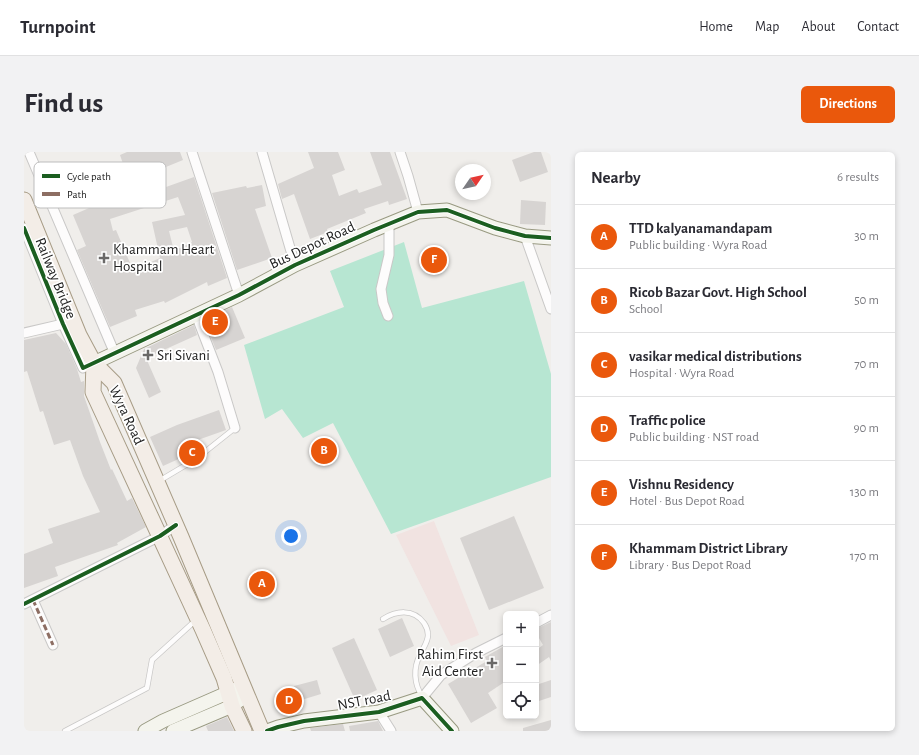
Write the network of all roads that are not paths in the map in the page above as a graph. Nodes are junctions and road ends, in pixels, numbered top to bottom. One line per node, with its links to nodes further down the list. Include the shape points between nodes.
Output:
1 (29, 152): 5 (street)
2 (192, 152): 14 (street)
3 (262, 152): 13 (street)
4 (400, 152): 8 (street)
5 (34, 164)
6 (24, 200): 21 (main road, Railway Bridge, via 79,335)
7 (53, 208): 20 (street)
8 (418, 212): 9 (street, Bus Depot Road); 11 (street, Bus Depot Road, via 447,210)
9 (389, 224): 13 (street, Bus Depot Road); 17 (street, via 389,254 381,289)
10 (24, 228): 18 (street)
11 (525, 236): 12 (street, Bus Depot Road); 15 (street)
12 (551, 238)
13 (295, 265): 14 (street, Bus Depot Road)
14 (239, 295): 16 (street, Bus Depot Road)
15 (551, 309)
16 (196, 315): 20 (street, Bus Depot Road); 22 (street, via 218,372)
17 (388, 316)
18 (63, 324): 19 (street); 21 (street, via 83,368)
19 (24, 333)
20 (115, 354): 21 (street, Bus Depot Road)
21 (94, 363): 23 (main road, Wyra Road, via 114,383); 25 (main road, Wyra Road, via 93,392)
22 (235, 428): 23 (lane, via 196,459)
23 (157, 482): 24 (main road, Wyra Road)
24 (176, 525): 25 (street); 34 (main road, Wyra Road)
25 (160, 536): 26 (street); 29 (main road, Wyra Road)
26 (33, 600): 27 (street); 33 (street)
27 (24, 604)
28 (551, 616): 31 (street)
29 (198, 619): 36 (main road, Wyra Road, via 224,678); 38 (lane, via 152,660 147,688)
30 (383, 619): 35 (lane, via 391,614 412,613 421,619 426,627 426,644 417,661 416,674)
31 (539, 622)
32 (503, 640): 35 (street, via 441,675)
33 (53, 645)
34 (245, 691): 36 (street); 42 (main road, Wyra Road)
35 (422, 698): 37 (street, NST road); 45 (street)
36 (230, 699): 39 (street, via 163,721); 40 (street); 41 (main road, Wyra Road)
37 (379, 712): 43 (street, NST road, via 304,721); 44 (street)
38 (65, 731)
39 (145, 731)
40 (173, 731)
41 (244, 731)
42 (262, 731)
43 (267, 731)
44 (391, 731)
45 (452, 731)

